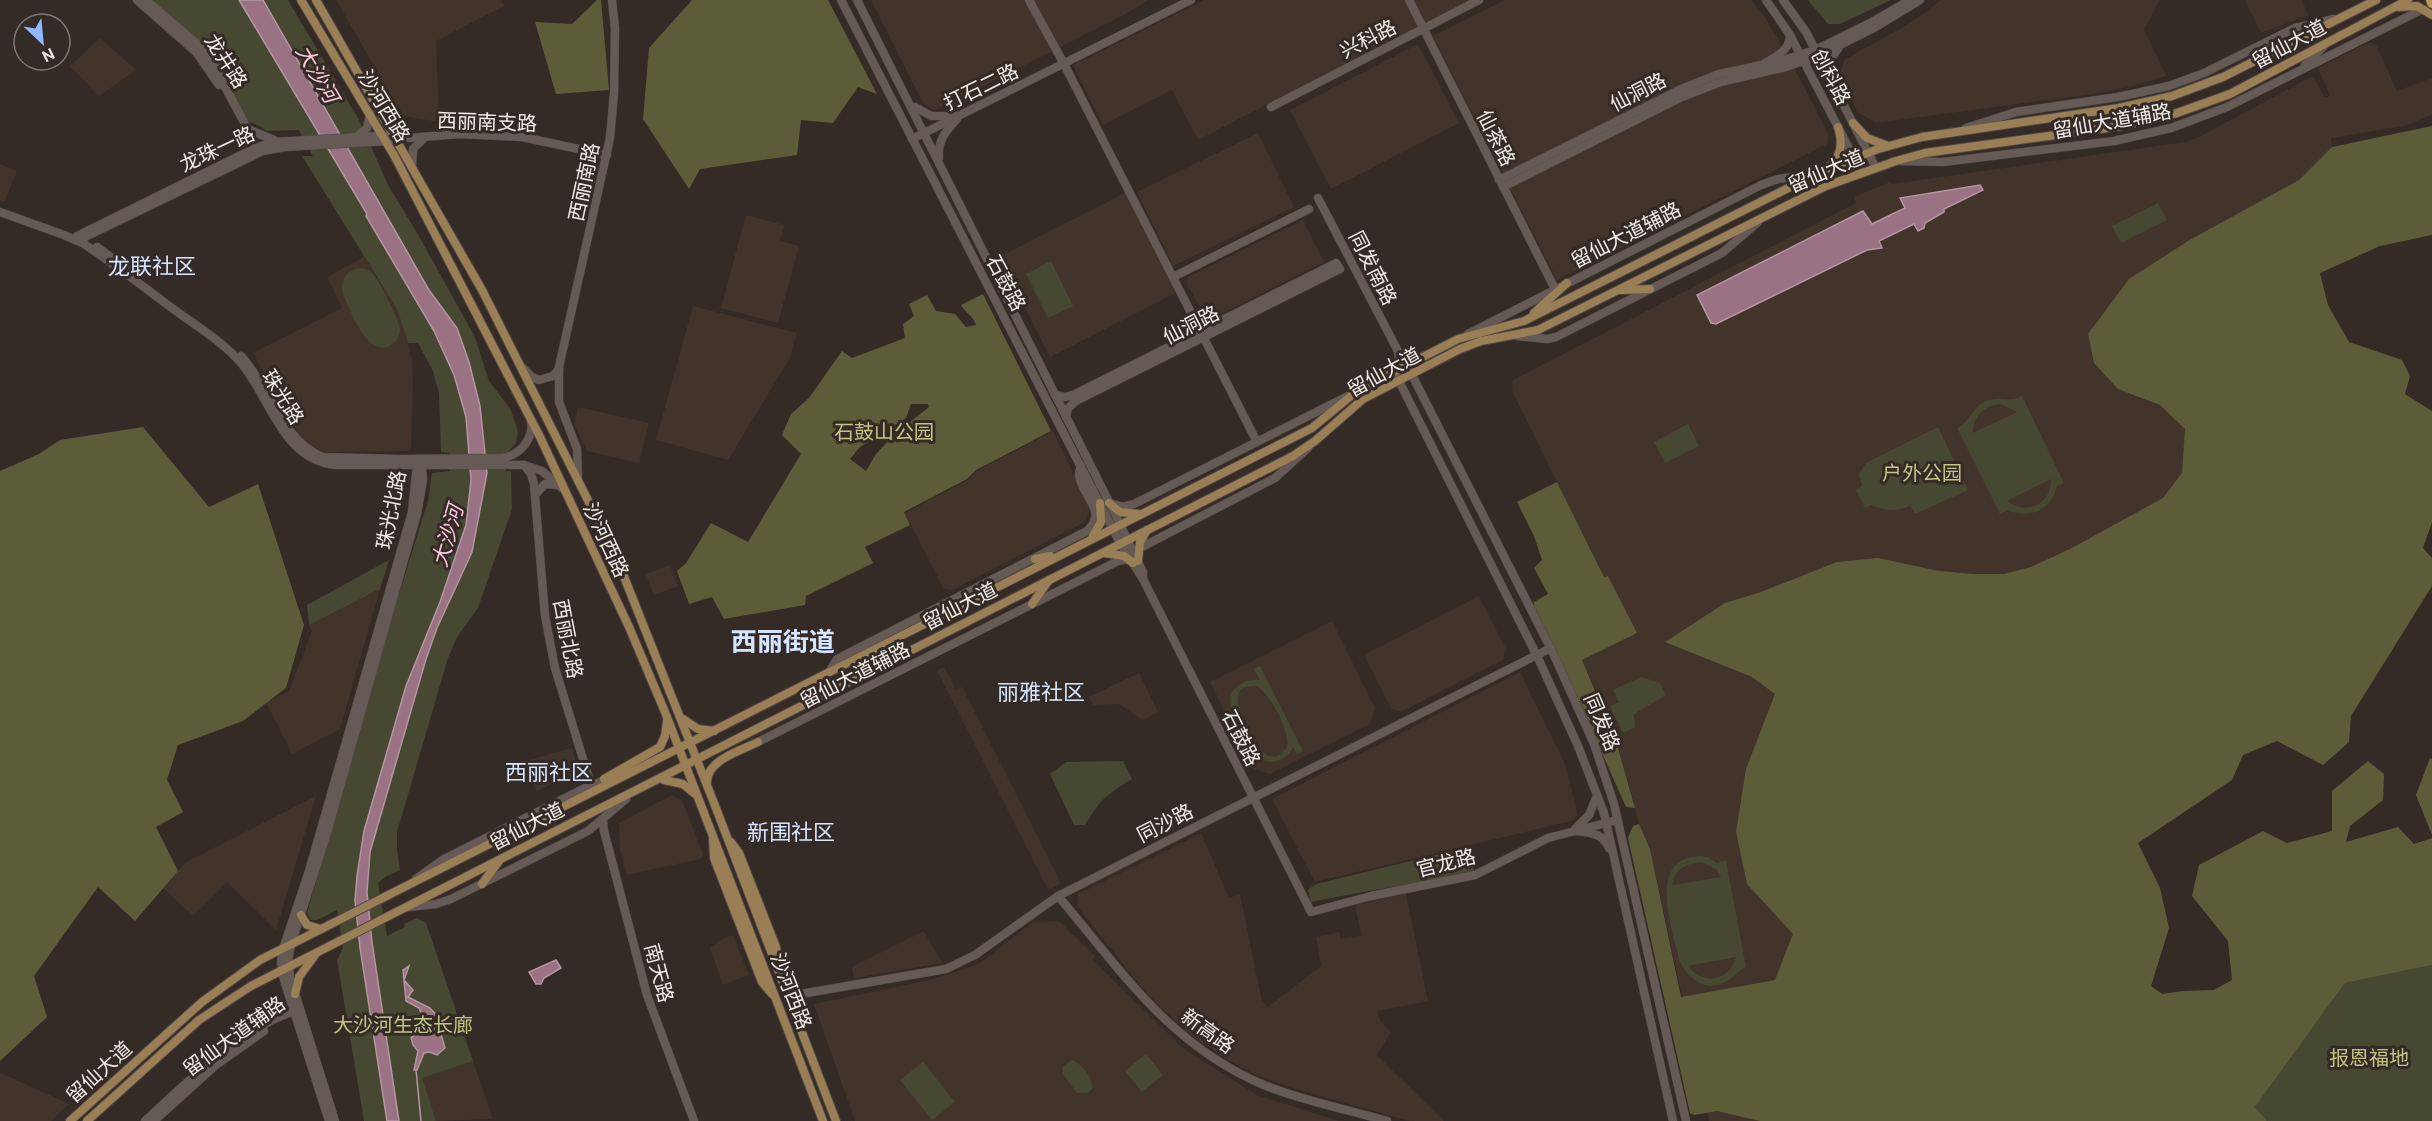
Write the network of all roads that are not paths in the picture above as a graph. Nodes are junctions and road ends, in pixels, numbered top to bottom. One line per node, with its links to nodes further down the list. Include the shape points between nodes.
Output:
1 (137, 0): 49 (main road, 龙井路, via 203,62 215,78)
2 (146, 0): 40 (main road, 龙井路, via 202,48)
3 (301, 0): 37 (main road, 沙河西路)
4 (316, 0): 45 (main road, 沙河西路)
5 (612, 0): 51 (main road, 西丽南路, via 614,93)
6 (841, 0): 46 (main road, 石鼓路)
7 (857, 0): 35 (main road, 石鼓路)
8 (1029, 0): 29 (main road)
9 (1191, 0): 29 (main road, 打石二路)
10 (1409, 0): 21 (main road, 仙茶路)
11 (1479, 0): 21 (main road, 兴科路)
12 (1766, 0): 22 (main road, 创科路)
13 (1784, 0): 23 (main road, 创科路)
14 (1910, 0): 24 (main road)
15 (1920, 0): 26 (main road)
16 (2376, 0): 48 (main road, 留仙大道, via 2223,77 2172,96 2119,108 1961,130)
17 (2408, 0): 19 (main road, 留仙大道)
18 (2428, 3): 19 (main road); 20 (main road); 32 (main road, 留仙大道辅路)
19 (2384, 13): 25 (main road, 留仙大道)
20 (2432, 14)
21 (1424, 29): 36 (main road, 兴科路); 60 (main road, 仙茶路)
22 (1790, 34): 28 (main road, 创科路); 30 (main road, via 1784,51)
23 (1807, 35): 24 (main road, via 1818,42); 27 (main road, 创科路)
24 (1834, 41): 27 (main road)
25 (2331, 41): 32 (main road); 53 (main road, 留仙大道, via 2230,94 2177,114 2122,126 1933,152)
26 (1847, 42): 27 (main road); 33 (main road, via 1831,58)
27 (1816, 53): 28 (main road); 33 (main road, 创科路)
28 (1802, 59): 30 (main road, 仙洞路); 31 (main road, 仙洞路); 34 (main road, 创科路)
29 (1064, 64): 38 (main road, 打石二路); 67 (main road)
30 (1760, 66): 60 (main road, 仙洞路, via 1719,74 1681,89)
31 (1776, 70): 34 (main road, via 1800,71); 60 (main road, 仙洞路, via 1721,82 1682,97)
32 (2297, 72): 53 (main road, 留仙大道辅路, via 2213,113 2142,136 1943,162)
33 (1831, 81): 39 (main road, 创科路)
34 (1817, 87): 41 (main road, 创科路)
35 (909, 101): 38 (main road, via 931,116); 42 (main road, 石鼓路)
36 (1271, 106)
37 (369, 114): 44 (main road, via 366,130); 45 (main road, 沙河西路)
38 (961, 115): 42 (main road, 打石二路); 54 (main road, via 940,142)
39 (1853, 123): 48 (main road, via 1870,140); 50 (main road, 创科路)
40 (246, 126): 47 (main road, via 257,135); 49 (main road, 龙井路)
41 (1838, 127): 52 (main road, 创科路); 56 (main road, via 1840,151)
42 (925, 133): 46 (main road, 打石二路); 54 (main road, 石鼓路)
43 (428, 136): 45 (main road, 西丽南支路); 51 (main road, 西丽南支路, via 522,137); 57 (main road, via 412,149)
44 (354, 138): 45 (main road, 龙珠一路); 47 (main road, 龙珠一路)
45 (391, 138): 49 (main road, 龙珠一路); 57 (main road, 沙河西路); 85 (main road, 沙河西路)
46 (912, 139): 92 (main road, 石鼓路)
47 (279, 141): 49 (main road, 龙珠一路)
48 (1888, 146): 50 (main road, 留仙大道)
49 (251, 152): 65 (main road, 龙珠一路)
50 (1868, 153): 52 (main road, 留仙大道); 55 (main road, 创科路)
51 (607, 155): 79 (main road, 西丽南路)
52 (1854, 158): 56 (main road, 留仙大道); 58 (main road, 创科路)
53 (1890, 163): 55 (main road, 留仙大道)
54 (942, 165): 83 (main road, 石鼓路)
55 (1876, 168): 58 (main road, 留仙大道)
56 (1824, 170): 59 (main road, 留仙大道)
57 (413, 172): 78 (main road, 沙河西路, via 482,290)
58 (1862, 173): 64 (main road, 留仙大道)
59 (1813, 174): 68 (main road, 留仙大道辅路, via 1761,185); 72 (main road, 留仙大道)
60 (1501, 184): 69 (main road, 仙茶路)
61 (1318, 198): 76 (main road, 同发南路)
62 (1309, 209): 67 (main road)
63 (0, 210): 65 (main road, 珠光路)
64 (1772, 213): 70 (main road, via 1722,253); 71 (main road, 留仙大道)
65 (78, 238): 89 (main road, 珠光路, via 106,253 239,354 294,435 314,454 332,459)
66 (1338, 266): 73 (main road, 仙洞路)
67 (1173, 277): 73 (main road)
68 (1567, 283): 69 (main road, 留仙大道辅路); 72 (main road)
69 (1556, 289): 75 (main road, 留仙大道辅路)
70 (1650, 289): 71 (main road); 74 (main road, via 1556,337)
71 (1615, 292): 74 (main road, 留仙大道, via 1538,330)
72 (1522, 322): 75 (main road, 留仙大道)
73 (1202, 334): 83 (main road, 仙洞路, via 1073,394); 84 (main road, 仙洞路, via 1076,401 1068,408); 87 (main road)
74 (1517, 336): 80 (main road, 留仙大道, via 1467,346)
75 (1458, 339): 77 (main road, 留仙大道)
76 (1399, 353): 77 (main road); 81 (main road)
77 (1423, 357): 80 (main road, 留仙大道)
78 (519, 364): 79 (main road, via 539,380 553,376); 93 (main road, 沙河西路)
79 (559, 368): 93 (main road, 西丽南路, via 559,402 578,449)
80 (1409, 369): 81 (main road, 留仙大道); 112 (main road, 同发路)
81 (1395, 375): 82 (main road, 留仙大道); 86 (main road, 留仙大道); 113 (main road, 同发路)
82 (1364, 387): 87 (main road); 96 (main road, 留仙大道, via 1320,424)
83 (1055, 395): 84 (main road, 石鼓路)
84 (1066, 417): 97 (main road, 石鼓路)
85 (530, 418): 88 (main road, via 528,440); 94 (main road, 沙河西路)
86 (1315, 441): 98 (main road, via 1280,475); 99 (main road, 留仙大道)
87 (1257, 442): 91 (main road)
88 (503, 461): 89 (main road, 珠光路); 90 (main road, 珠光路)
89 (421, 463): 145 (main road, 珠光北路, via 422,489 417,514); 147 (main road, 珠光北路, via 412,512)
90 (524, 465): 94 (main road, 珠光路, via 542,471); 95 (main road, 西丽北路, via 533,478)
91 (1211, 465): 96 (main road); 97 (main road, via 1128,506)
92 (1081, 466): 97 (main road, 石鼓路); 108 (main road, 留仙大道辅路, via 1079,476 1094,509 1094,523 1087,531)
93 (578, 482): 116 (main road, 沙河西路, via 622,570)
94 (565, 491): 95 (main road, via 553,483 545,484); 115 (main road, 沙河西路)
95 (535, 495): 128 (main road, 西丽北路, via 549,637)
96 (1179, 495): 100 (main road, 留仙大道)
97 (1105, 503): 100 (main road, via 1125,514); 101 (main road, 石鼓路); 103 (main road, via 1100,525)
98 (1219, 506): 99 (main road); 105 (main road)
99 (1184, 511): 102 (main road, 留仙大道)
100 (1145, 512): 101 (main road, 留仙大道)
101 (1116, 526): 103 (main road, 留仙大道); 104 (main road, 石鼓路)
102 (1150, 528): 104 (main road, 留仙大道); 105 (main road)
103 (1088, 540): 107 (main road, 留仙大道)
104 (1124, 541): 106 (main road, 留仙大道); 109 (main road, 石鼓路)
105 (1138, 549): 109 (main road)
106 (1098, 554): 109 (main road, via 1113,552); 110 (main road, 留仙大道)
107 (1059, 555): 108 (main road); 114 (main road, 留仙大道)
108 (1035, 559): 114 (main road, 留仙大道辅路, via 837,659)
109 (1133, 561): 111 (main road, 留仙大道辅路, via 1118,561); 130 (main road, 石鼓路)
110 (1051, 578): 111 (main road); 120 (main road, 留仙大道)
111 (1032, 604): 118 (main road, 留仙大道辅路)
112 (1551, 648): 113 (main road, 同沙路); 133 (main road, 同发路, via 1599,758)
113 (1537, 655): 129 (main road, 同发路); 130 (main road, 同沙路)
114 (830, 672): 117 (main road, 留仙大道)
115 (665, 712): 121 (main road, 沙河西路); 125 (main road, via 667,728 660,747)
116 (678, 712): 117 (main road, via 694,728); 119 (main road, 沙河西路)
117 (718, 730): 119 (main road, 留仙大道)
118 (758, 742): 120 (main road); 127 (main road, via 714,765)
119 (691, 743): 121 (main road, 留仙大道); 122 (main road, 沙河西路)
120 (724, 744): 122 (main road, 留仙大道)
121 (680, 749): 123 (main road, 沙河西路); 124 (main road, 留仙大道)
122 (697, 758): 123 (main road, 留仙大道); 127 (main road, 沙河西路)
123 (685, 764): 126 (main road); 131 (main road, 沙河西路); 138 (main road, 留仙大道)
124 (629, 774): 125 (main road); 141 (main road, 留仙大道)
125 (604, 779): 128 (main road)
126 (664, 780): 131 (main road, via 683,784); 132 (main road, via 621,801)
127 (706, 783): 151 (main road, 沙河西路, via 776,947 779,973)
128 (591, 785): 141 (main road, via 436,864)
129 (1596, 793): 134 (main road, 同发路); 137 (main road, via 1592,811)
130 (1253, 798): 142 (main road, 同沙路); 144 (main road, 石鼓路)
131 (699, 799): 160 (main road, 沙河西路)
132 (603, 819): 135 (main road); 136 (main road, 南天路)
133 (1617, 820): 134 (main road, 官龙路); 164 (main road, 同发路)
134 (1606, 822): 137 (main road, 官龙路); 139 (main road, 同发路)
135 (596, 825): 136 (main road); 140 (main road)
136 (604, 831): 159 (main road, 南天路, via 647,995)
137 (1573, 831): 139 (main road, via 1600,836); 144 (main road, 官龙路, via 1538,843 1475,875)
138 (501, 858): 140 (main road); 143 (main road, 留仙大道)
139 (1615, 864): 163 (main road, 同发路)
140 (482, 884): 143 (main road, via 443,902)
141 (406, 887): 146 (main road, 留仙大道)
142 (1058, 896): 151 (main road, 同沙路, via 952,967); 162 (main road, 新高路, via 1148,1004 1199,1049 1265,1085)
143 (404, 907): 148 (main road, 留仙大道)
144 (1311, 912)
145 (301, 915): 146 (main road, via 309,926); 147 (main road, 珠光北路)
146 (326, 928): 147 (main road, 留仙大道)
147 (287, 947): 149 (main road); 153 (main road, 留仙大道, via 260,960 202,1002)
148 (317, 952): 149 (main road, 留仙大道); 150 (main road, via 299,976)
149 (285, 968): 150 (main road); 152 (main road); 154 (main road, 留仙大道, via 199,1020)
150 (296, 994): 152 (main road)
151 (789, 996): 161 (main road, 沙河西路)
152 (297, 1012): 155 (main road, 留仙大道辅路, via 265,1025 222,1053); 156 (main road, 留仙大道辅路, via 232,1052); 157 (main road); 158 (main road)
153 (70, 1121)
154 (87, 1121)
155 (145, 1121)
156 (154, 1121)
157 (329, 1121)
158 (335, 1121)
159 (694, 1121)
160 (823, 1121)
161 (836, 1121)
162 (1387, 1121)
163 (1673, 1121)
164 (1686, 1121)

